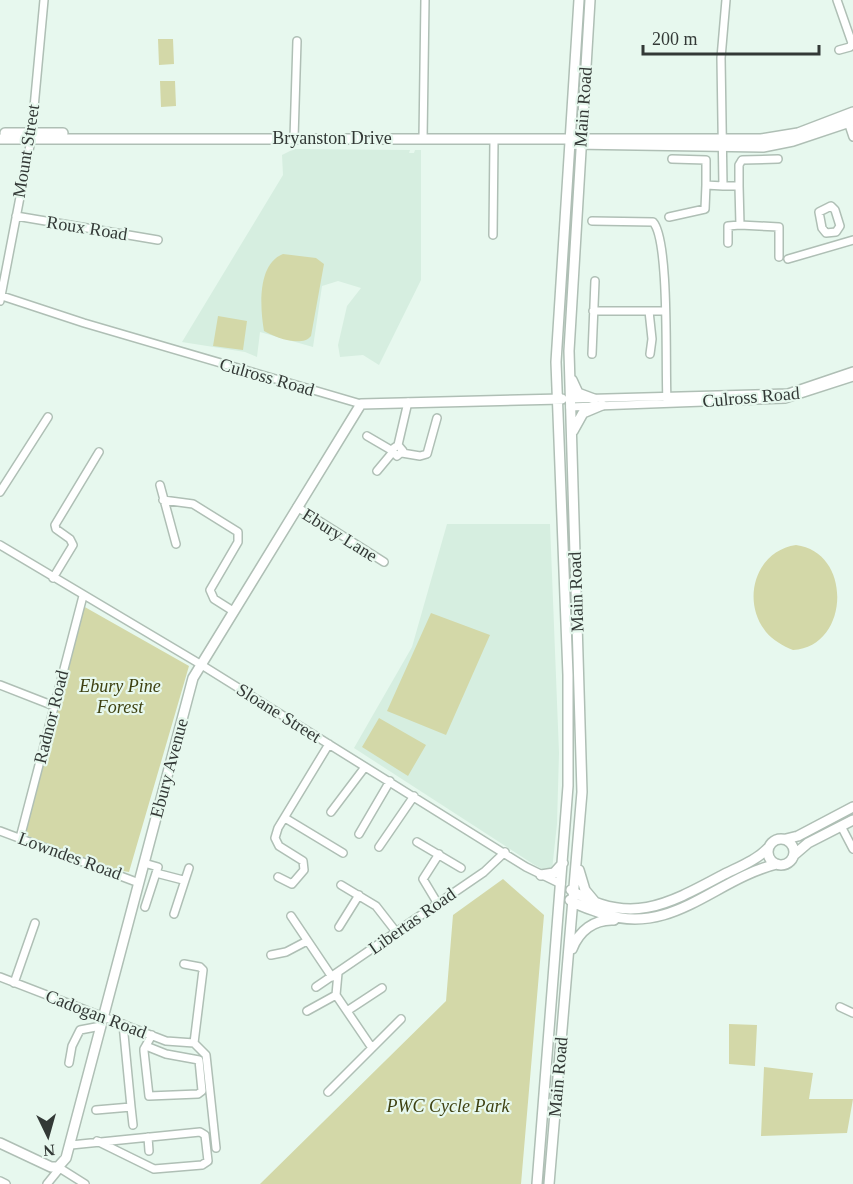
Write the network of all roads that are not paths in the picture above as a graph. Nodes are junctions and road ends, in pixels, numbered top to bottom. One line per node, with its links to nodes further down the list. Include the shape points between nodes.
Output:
1 (44, 0): 12 (street, Mount Street, via 32,86)
2 (425, 0): 17 (street)
3 (579, 0): 20 (main road, Main Road)
4 (590, 0): 10 (main road, Main Road)
5 (726, 0): 22 (street, via 721,58)
6 (837, 0): 8 (street, via 852,45)
7 (297, 41): 14 (street)
8 (839, 50)
9 (850, 118): 13 (street); 22 (main road, Bryanston Drive, via 776,146)
10 (582, 121): 15 (main road); 21 (main road, Main Road)
11 (0, 133): 12 (main road, Bryanston Drive)
12 (31, 136): 14 (main road, Bryanston Drive); 16 (main road, Bryanston Drive); 29 (street, Mount Street)
13 (853, 136)
14 (294, 138): 17 (main road, Bryanston Drive)
15 (598, 138): 21 (main road, Bryanston Drive); 22 (main road, Bryanston Drive)
16 (0, 139)
17 (423, 139): 18 (main road, Bryanston Drive)
18 (494, 140): 19 (main road, Bryanston Drive); 34 (street)
19 (543, 140): 20 (main road, Bryanston Drive); 25 (main road, via 560,145)
20 (567, 141): 21 (main road, Bryanston Drive); 25 (main road, Main Road)
21 (580, 141): 22 (main road, Bryanston Drive); 49 (main road, Main Road)
22 (722, 143): 27 (street)
23 (672, 159): 26 (street, via 706,160)
24 (778, 159): 28 (street, via 742,160)
25 (568, 163): 54 (main road, Main Road)
26 (706, 185): 27 (street); 30 (street, via 706,209)
27 (723, 186): 28 (street)
28 (738, 186): 32 (street)
29 (16, 216): 35 (street, Roux Road); 42 (street, Mount Street)
30 (669, 217)
31 (592, 221): 45 (street, via 653,222 659,233)
32 (740, 225): 37 (street, via 728,226); 39 (street, via 778,226)
33 (832, 234): 38 (street)
34 (493, 235)
35 (158, 240)
36 (853, 240): 38 (street)
37 (728, 243)
38 (835, 246): 40 (street)
39 (779, 257)
40 (789, 259)
41 (595, 282): 43 (street)
42 (1, 294): 56 (street, Culross Road, via 84,323)
43 (593, 311): 44 (street); 46 (street)
44 (649, 311): 45 (street); 47 (street)
45 (665, 311): 52 (street)
46 (592, 354)
47 (650, 354)
48 (853, 371): 52 (street, Culross Road, via 788,393)
49 (569, 372): 51 (main road, via 578,393); 55 (main road, Main Road)
50 (853, 377): 52 (street, Culross Road, via 790,398)
51 (594, 399): 52 (street, Culross Road); 55 (street, Culross Road)
52 (667, 400): 57 (street, Culross Road)
53 (408, 402): 54 (main road, Culross Road); 56 (main road, Culross Road); 62 (street)
54 (557, 403): 55 (main road, Culross Road); 105 (main road, Main Road, via 569,722)
55 (570, 403): 57 (street, Culross Road); 61 (main road, Main Road)
56 (360, 404): 70 (main road, Ebury Avenue)
57 (602, 405): 61 (main road, via 583,413)
58 (48, 417): 68 (street)
59 (437, 418): 65 (street, via 427,454)
60 (367, 436): 64 (street)
61 (572, 436): 106 (main road, Main Road, via 582,772)
62 (398, 445): 64 (street); 65 (street)
63 (99, 452): 74 (street, via 55,525 73,545)
64 (391, 452): 65 (street, via 397,456); 66 (street)
65 (402, 453)
66 (377, 471)
67 (160, 485): 69 (street)
68 (0, 492)
69 (163, 500): 71 (street); 76 (street, via 193,504 238,532 238,542 210,590 215,600)
70 (297, 507): 73 (street, Ebury Lane); 76 (main road, Ebury Avenue)
71 (176, 544)
72 (0, 545): 74 (street, Sloane Street)
73 (384, 562)
74 (53, 578): 75 (street, Sloane Street)
75 (82, 596): 77 (street, Sloane Street); 79 (street, Radnor Road)
76 (233, 611): 77 (main road, Ebury Avenue)
77 (200, 664): 80 (street, Sloane Street); 104 (main road, Ebury Avenue, via 191,683)
78 (0, 685): 79 (street)
79 (54, 706): 93 (street, Radnor Road)
80 (329, 744): 81 (street, Sloane Street); 86 (street)
81 (365, 767): 82 (street, Sloane Street); 85 (street)
82 (390, 781): 83 (street, Sloane Street); 92 (street)
83 (414, 796): 97 (street); 100 (street, Sloane Street)
84 (853, 807): 88 (main road)
85 (331, 812)
86 (285, 818): 101 (street); 112 (street, via 276,833 276,844 303,861 305,867 294,883 288,884)
87 (853, 820): 89 (main road)
88 (823, 823): 89 (main road); 91 (main road)
89 (841, 826): 95 (main road); 99 (street)
90 (0, 831): 93 (street, Lowndes Road)
91 (808, 831): 94 (main road); 95 (main road)
92 (359, 834)
93 (20, 838): 114 (street, Lowndes Road)
94 (786, 839): 98 (main road, via 775,840); 103 (main road, via 794,847)
95 (817, 839): 103 (main road)
96 (417, 842): 102 (street)
97 (379, 847)
98 (768, 848): 107 (main road, via 768,856); 120 (main road, Sloane Street, via 660,906 629,910)
99 (853, 849)
100 (505, 852): 111 (street, Sloane Street); 121 (street, Libertas Road)
101 (343, 853)
102 (439, 854): 109 (street); 121 (street, via 423,877)
103 (794, 855): 107 (main road, via 786,864)
104 (144, 863): 110 (street, via 157,866); 114 (main road, Ebury Avenue)
105 (563, 863): 111 (main road, via 554,873); 116 (main road, Main Road)
106 (577, 864): 117 (main road, Main Road); 120 (main road, via 585,890)
107 (777, 864): 125 (main road, Sloane Street, via 758,869 672,913)
108 (189, 868): 113 (street)
109 (461, 868)
110 (156, 873): 113 (street); 122 (street)
111 (541, 875): 116 (street, Sloane Street)
112 (278, 877)
113 (183, 880): 123 (street)
114 (139, 883): 144 (main road, Ebury Avenue)
115 (341, 885): 118 (street)
116 (559, 886): 117 (main road, Sloane Street); 119 (main road, Sloane Street); 166 (main road, Main Road)
117 (574, 892): 119 (main road, Main Road); 120 (main road, Sloane Street)
118 (358, 895): 127 (street); 128 (street, via 376,906)
119 (573, 903): 125 (main road, Sloane Street); 131 (main road, Main Road)
120 (596, 903)
121 (438, 904): 128 (street, Libertas Road)
122 (145, 907)
123 (174, 914)
124 (291, 916): 129 (street)
125 (640, 920): 131 (main road, via 593,923 579,936)
126 (35, 923): 135 (street)
127 (339, 927)
128 (397, 933): 133 (street, Libertas Road)
129 (307, 941): 130 (street); 133 (street)
130 (271, 955)
131 (570, 956): 167 (main road, Main Road)
132 (184, 964): 147 (street, via 203,970)
133 (335, 975): 136 (street, Libertas Road); 138 (street)
134 (0, 977): 135 (street, Cadogan Road)
135 (15, 983): 144 (street, Cadogan Road)
136 (316, 987)
137 (382, 988): 141 (street)
138 (336, 995): 140 (street); 141 (street)
139 (840, 1007): 142 (street)
140 (307, 1011)
141 (347, 1011): 149 (street)
142 (853, 1013)
143 (401, 1018): 149 (street)
144 (103, 1021): 145 (street, Cadogan Road); 150 (street, via 80,1030); 158 (main road, Ebury Avenue)
145 (123, 1024): 146 (street, Cadogan Road); 152 (street)
146 (152, 1035): 147 (street, Cadogan Road, via 166,1041); 148 (street)
147 (194, 1043): 159 (street, via 206,1055)
148 (146, 1046): 148 (street, via 149,1096 202,1091 199,1060)
149 (372, 1048): 151 (street)
150 (69, 1063)
151 (328, 1092)
152 (131, 1107): 153 (street); 154 (street)
153 (96, 1110)
154 (133, 1125)
155 (148, 1137): 156 (street); 156 (street, via 202,1132 208,1161 202,1165 154,1169); 160 (street)
156 (97, 1141): 158 (street)
157 (0, 1143): 161 (main road, via 51,1167)
158 (71, 1144): 161 (main road, Ebury Avenue)
159 (216, 1148)
160 (149, 1151)
161 (59, 1167): 164 (street); 165 (street)
162 (0, 1181): 163 (street)
163 (6, 1184)
164 (47, 1184)
165 (85, 1184)
166 (537, 1184)
167 (549, 1184)

